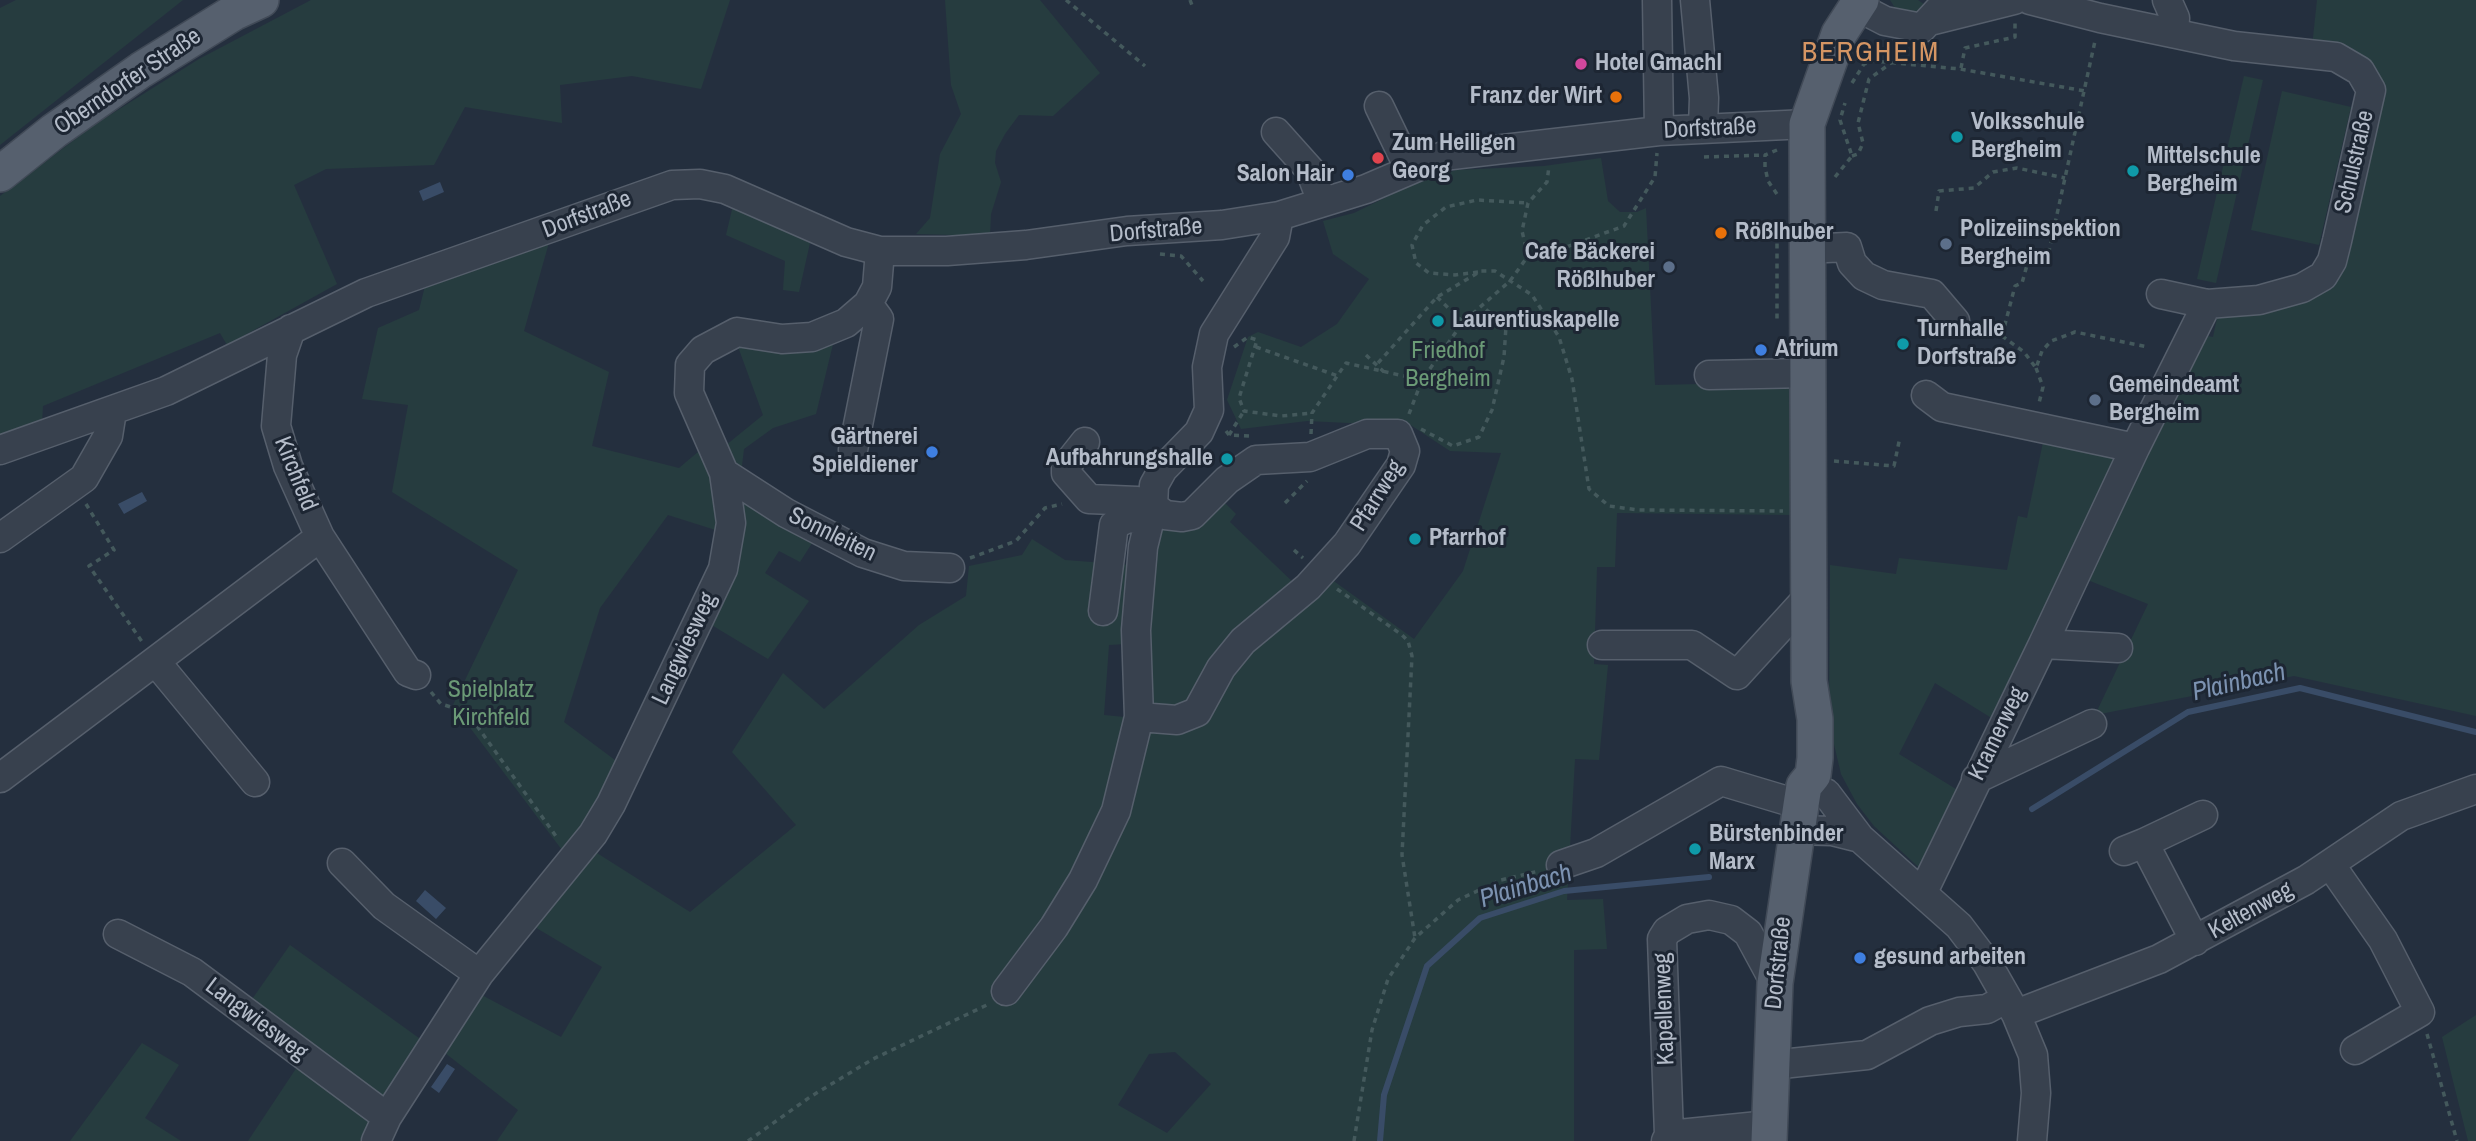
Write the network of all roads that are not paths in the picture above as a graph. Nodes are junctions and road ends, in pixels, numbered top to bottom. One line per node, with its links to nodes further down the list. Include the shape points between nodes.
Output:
1 (261, 0): 15 (main road, Oberndorfer Straße, via 141,70)
2 (1657, 0): 12 (street)
3 (1695, 0): 11 (street)
4 (2167, 0): 8 (street, via 2175,18)
5 (1859, 3): 7 (street, Schulstraße, via 1885,22 1907,27 1922,28); 10 (main road, via 1839,34)
6 (2020, 4): 7 (street, Schulstraße); 8 (street, Schulstraße)
7 (1939, 10)
8 (2174, 33): 22 (street, Schulstraße, via 2279,53 2336,57 2360,71 2371,90 2332,261 2323,276 2302,288 2259,300)
9 (1379, 106): 14 (street)
10 (1808, 124): 11 (street, Dorfstraße); 18 (main road, Dorfstraße)
11 (1703, 127): 12 (street, Dorfstraße)
12 (1659, 131): 14 (street, Dorfstraße, via 1443,156)
13 (1276, 132): 16 (street, via 1310,170)
14 (1410, 170): 16 (street, Dorfstraße)
15 (0, 174)
16 (1322, 202): 17 (street, Dorfstraße)
17 (1279, 216): 19 (street, Dorfstraße, via 1026,245); 34 (street, via 1275,237 1214,334 1207,368 1209,410 1199,432 1163,469 1154,485)
18 (1795, 239): 23 (street, via 1847,247 1864,276 1883,285 1932,294); 25 (main road, Dorfstraße)
19 (880, 251): 21 (street, via 877,287); 24 (street, Dorfstraße, via 846,242 725,189 700,184 673,186 366,293)
20 (2161, 294): 22 (street, Schulstraße)
21 (868, 304): 32 (street, via 879,319); 33 (street, Langwiesweg, via 846,323 812,337 782,339 737,332 704,350 690,365 689,393)
22 (2207, 304): 30 (street, Kramerweg)
23 (1955, 321)
24 (291, 328): 28 (street, Dorfstraße, via 166,391); 35 (street, Kirchfeld, via 282,355 276,426 288,466)
25 (1809, 373): 26 (street); 38 (main road, Dorfstraße)
26 (1709, 375)
27 (1926, 395): 30 (street, via 1942,407)
28 (112, 411): 31 (street, Dorfstraße); 36 (street, via 101,453 84,478)
29 (1085, 442): 34 (street, Pfarrweg, via 1066,466 1066,473 1088,499 1137,501)
30 (2135, 448): 41 (street, Kramerweg)
31 (0, 450)
32 (853, 450)
33 (724, 473): 37 (street, Sonnleiten, via 786,513 863,553 904,566); 60 (street, Langwiesweg, via 731,523 723,569 611,804 593,834)
34 (1151, 513): 39 (street, via 1114,525); 45 (street, via 1143,547 1136,630); 45 (street, Pfarrweg, via 1192,515 1227,480 1256,460 1310,457 1367,434 1408,430 1401,465 1379,500 1321,576 1243,641 1221,668 1197,712 1177,720)
35 (320, 537): 43 (street, Kirchfeld); 44 (street, Kirchfeld, via 408,672)
36 (0, 538)
37 (950, 568)
38 (1810, 595): 40 (street, via 1737,675 1692,645); 51 (main road, Dorfstraße, via 1809,681 1800,718 1795,776)
39 (1102, 611)
40 (1602, 645)
41 (2043, 645): 42 (street); 48 (street, Kramerweg)
42 (2118, 648)
43 (156, 662): 47 (street, Kirchfeld); 49 (street)
44 (416, 675)
45 (1139, 717): 62 (street, via 1116,811 1083,880 1031,962)
46 (2091, 724): 48 (street)
47 (0, 778)
48 (1976, 779): 57 (street, Kramerweg)
49 (255, 782)
50 (2476, 789): 55 (street, Keltenweg, via 2401,816)
51 (1800, 807): 53 (street, via 1832,831); 53 (street, via 1826,793); 56 (street, via 1721,781 1596,853); 61 (main road, Dorfstraße)
52 (2203, 815): 59 (street, via 2134,847)
53 (1860, 838): 57 (street)
54 (342, 863): 60 (street, via 384,906)
55 (2330, 864): 59 (street, Keltenweg); 64 (street, via 2383,940 2420,1012)
56 (1561, 865)
57 (1923, 892): 63 (street, via 1959,926)
58 (118, 934): 66 (street, Langwiesweg, via 192,972)
59 (2195, 941): 63 (street, Keltenweg, via 2160,959)
60 (479, 974): 66 (street, Langwiesweg)
61 (1775, 983): 65 (main road, Dorfstraße); 68 (street, Kapellenweg, via 1748,933 1731,920 1709,915 1688,919 1667,931 1662,939)
62 (1006, 991)
63 (2012, 1006): 65 (street, Keltenweg, via 1958,1012 1930,1021 1867,1055); 69 (street, via 2033,1055)
64 (2355, 1049)
65 (1772, 1065): 67 (main road, Dorfstraße)
66 (382, 1129)
67 (1769, 1133): 68 (street, Kapellenweg)
68 (1668, 1138)
69 (2032, 1141)

